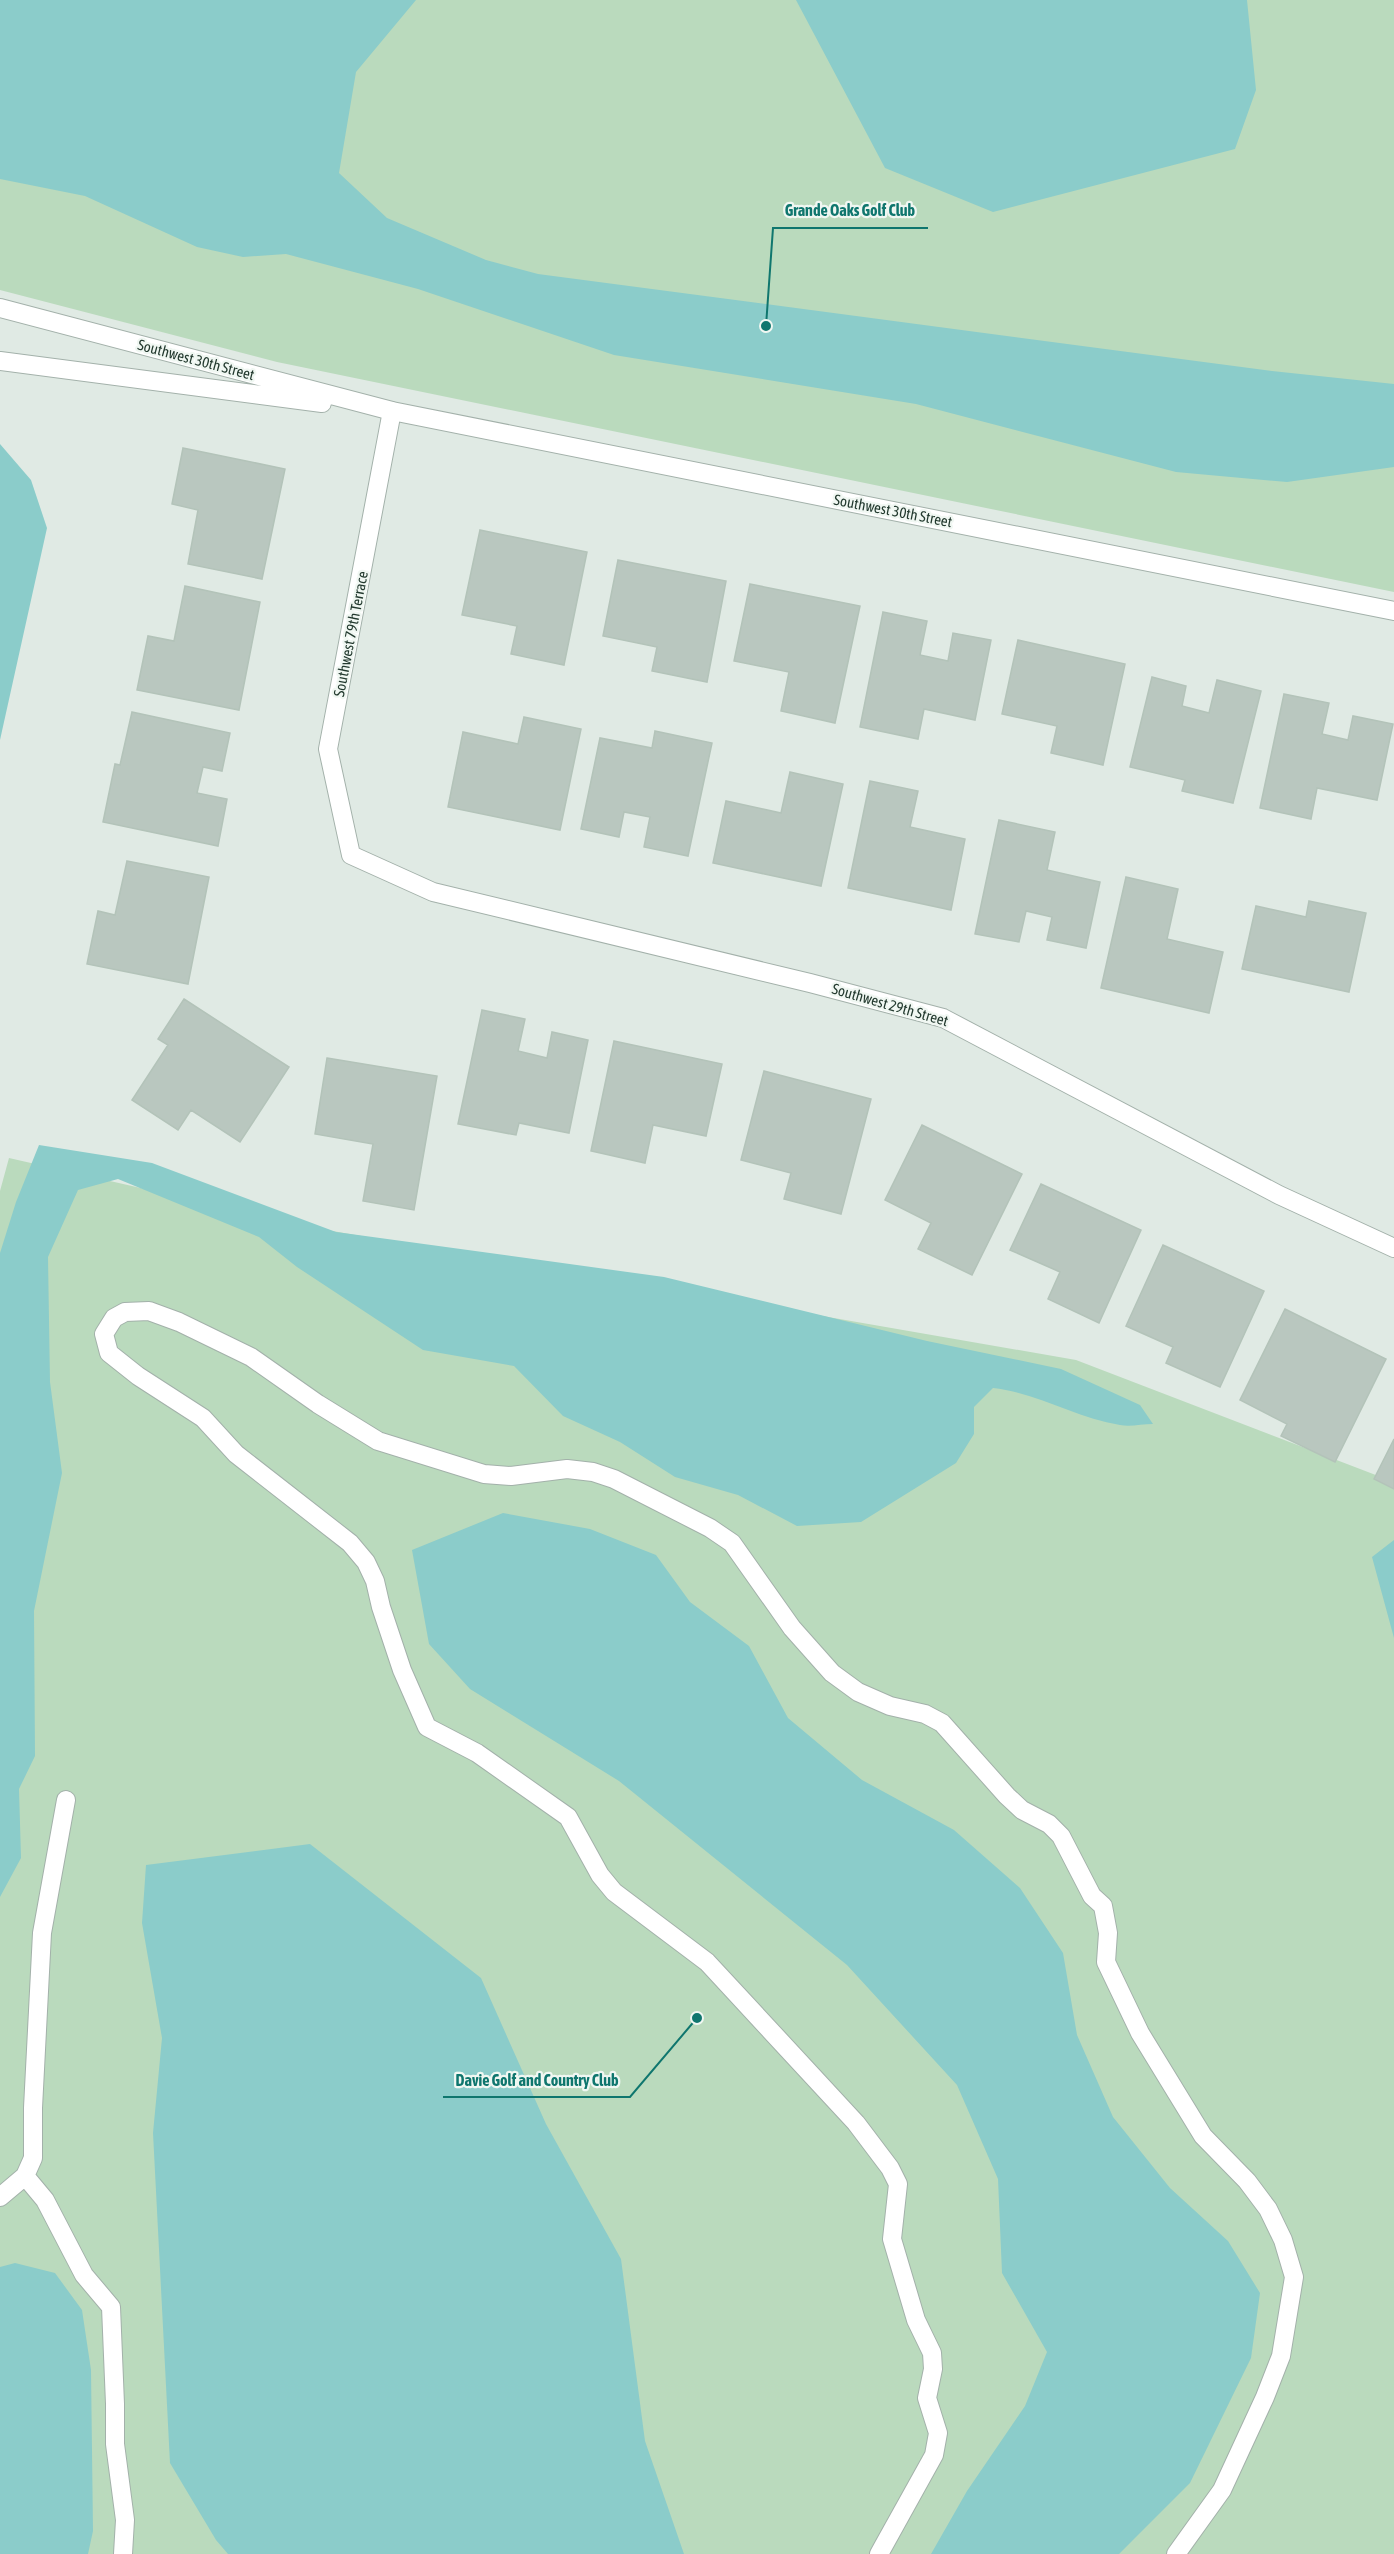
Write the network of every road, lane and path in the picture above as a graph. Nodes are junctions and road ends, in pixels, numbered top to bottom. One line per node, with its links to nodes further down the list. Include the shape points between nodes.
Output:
1 (0, 308): 3 (street, Southwest 30th Street)
2 (0, 361): 3 (street, Southwest 30th Street)
3 (392, 411): 4 (street, Southwest 30th Street); 5 (street, Southwest 79th Terrace, via 328,749)
4 (1394, 611)
5 (351, 855): 6 (street, Southwest 29th Street, via 433,892 943,1018 1279,1195)
6 (1394, 1248)
7 (66, 1800): 8 (street, via 42,1933 33,2158)
8 (25, 2176): 9 (street); 10 (street, via 45,2200 84,2275 111,2307 114,2444 124,2520)
9 (0, 2197)
10 (123, 2554)
11 (879, 2554): 12 (street, via 934,2456 938,2433 927,2398 933,2353 916,2320 892,2239 898,2184 890,2168 856,2123 707,1962 614,1892 600,1875 568,1817 477,1753 427,1727 402,1670 366,1562 350,1543 236,1454 203,1418 109,1353 104,1334 114,1318 125,1312 149,1311 179,1322 252,1357 378,1440 484,1474 511,1476 567,1468 592,1473 614,1479 710,1528 732,1543 792,1628 832,1673 858,1692 942,1723 1007,1796 1061,1836 1092,1896 1103,1906 1106,1962 1140,2033 1203,2136 1268,2209 1294,2277 1281,2356 1265,2397 1222,2490)
12 (1176, 2554)

